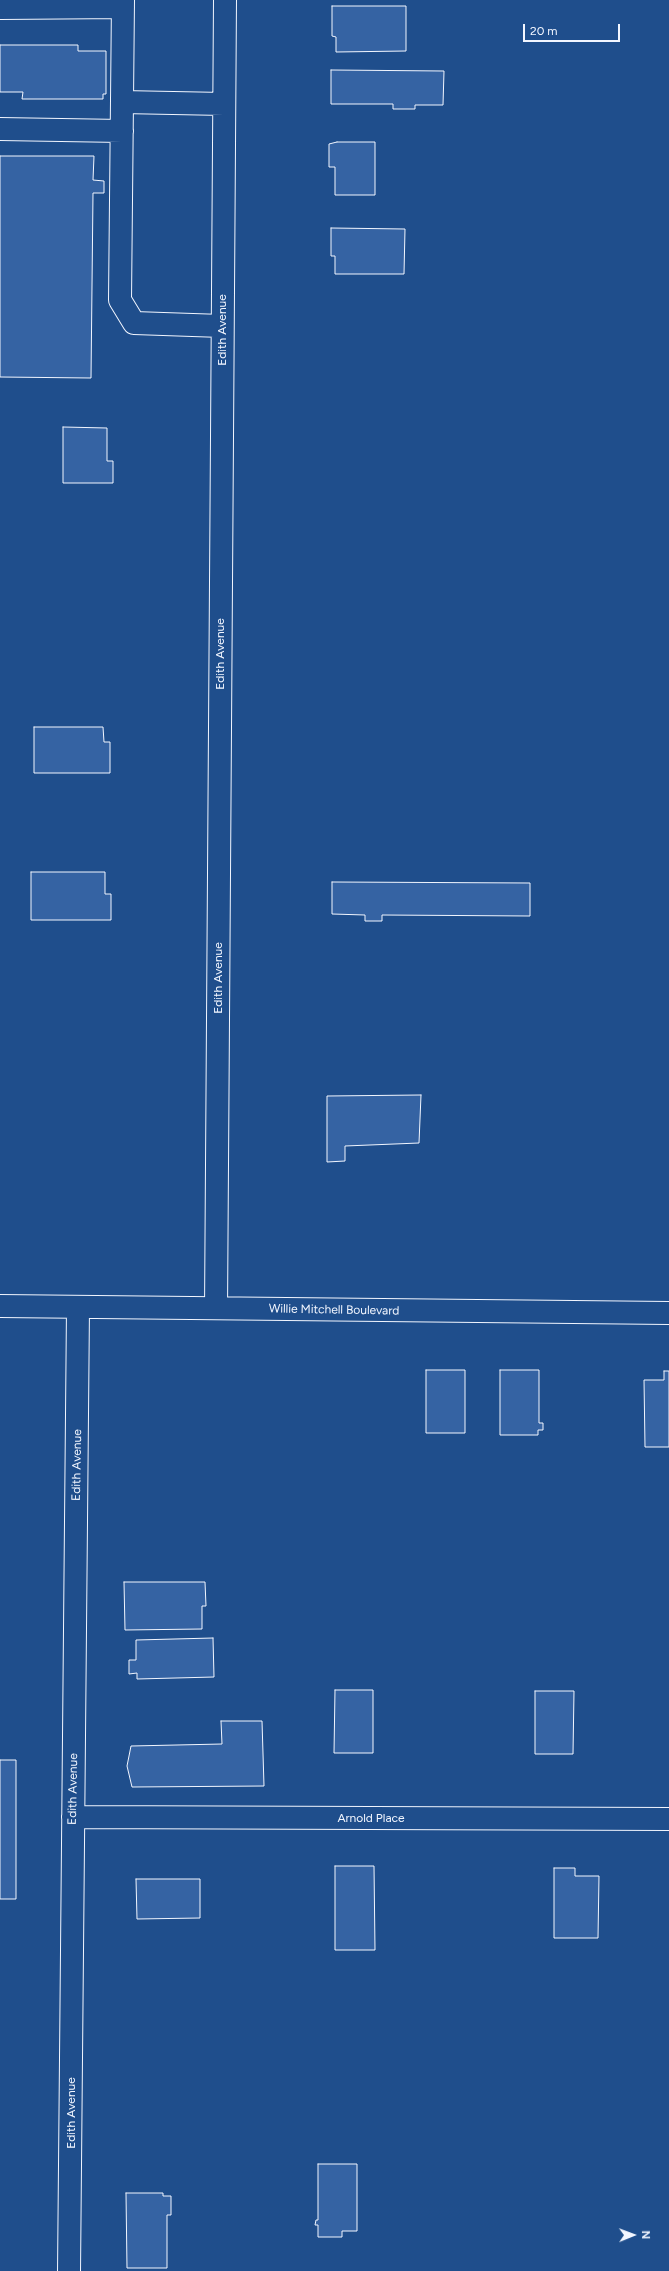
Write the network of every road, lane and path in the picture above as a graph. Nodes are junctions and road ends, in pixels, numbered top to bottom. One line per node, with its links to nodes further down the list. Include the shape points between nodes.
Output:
1 (225, 0): 5 (street, Edith Avenue)
2 (123, 4): 3 (street); 4 (street)
3 (0, 8)
4 (122, 102): 5 (street); 7 (street)
5 (224, 104): 8 (street, Edith Avenue)
6 (0, 129): 7 (street)
7 (122, 131): 8 (street, via 120,300 134,323)
8 (222, 326): 11 (street, Edith Avenue)
9 (0, 1306): 10 (street, Willie Mitchell Boulevard)
10 (78, 1307): 11 (street, Willie Mitchell Boulevard); 13 (street, Edith Avenue)
11 (216, 1308): 12 (street, Willie Mitchell Boulevard)
12 (669, 1313)
13 (73, 1817): 14 (street, Arnold Place); 15 (street, Edith Avenue)
14 (669, 1820)
15 (69, 2271)

